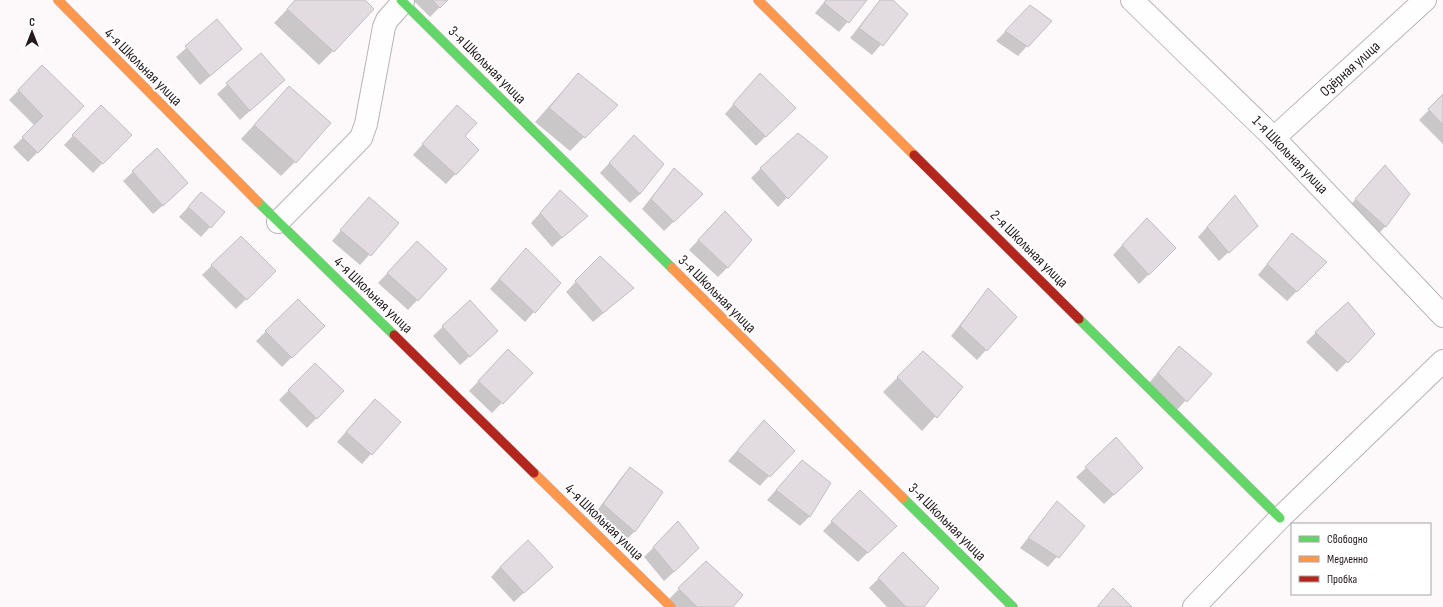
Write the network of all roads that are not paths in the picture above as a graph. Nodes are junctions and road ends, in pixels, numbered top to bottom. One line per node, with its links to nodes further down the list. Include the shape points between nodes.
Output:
1 (58, 0): 7 (street, 4-я Школьная улица)
2 (758, 0): 10 (street, 2-я Школьная улица)
3 (1132, 0): 6 (street, 1-я Школьная улица)
4 (1425, 0): 6 (street, Озёрная улица)
5 (402, 1): 7 (street, via 387,20 383,32 366,124 361,138); 12 (street, 3-я Школьная улица)
6 (1274, 138): 8 (street, 1-я Школьная улица)
7 (278, 222): 11 (street, 4-я Школьная улица)
8 (1443, 316)
9 (1443, 361): 10 (street)
10 (1280, 518): 13 (street)
11 (671, 607)
12 (1013, 607)
13 (1194, 607)

